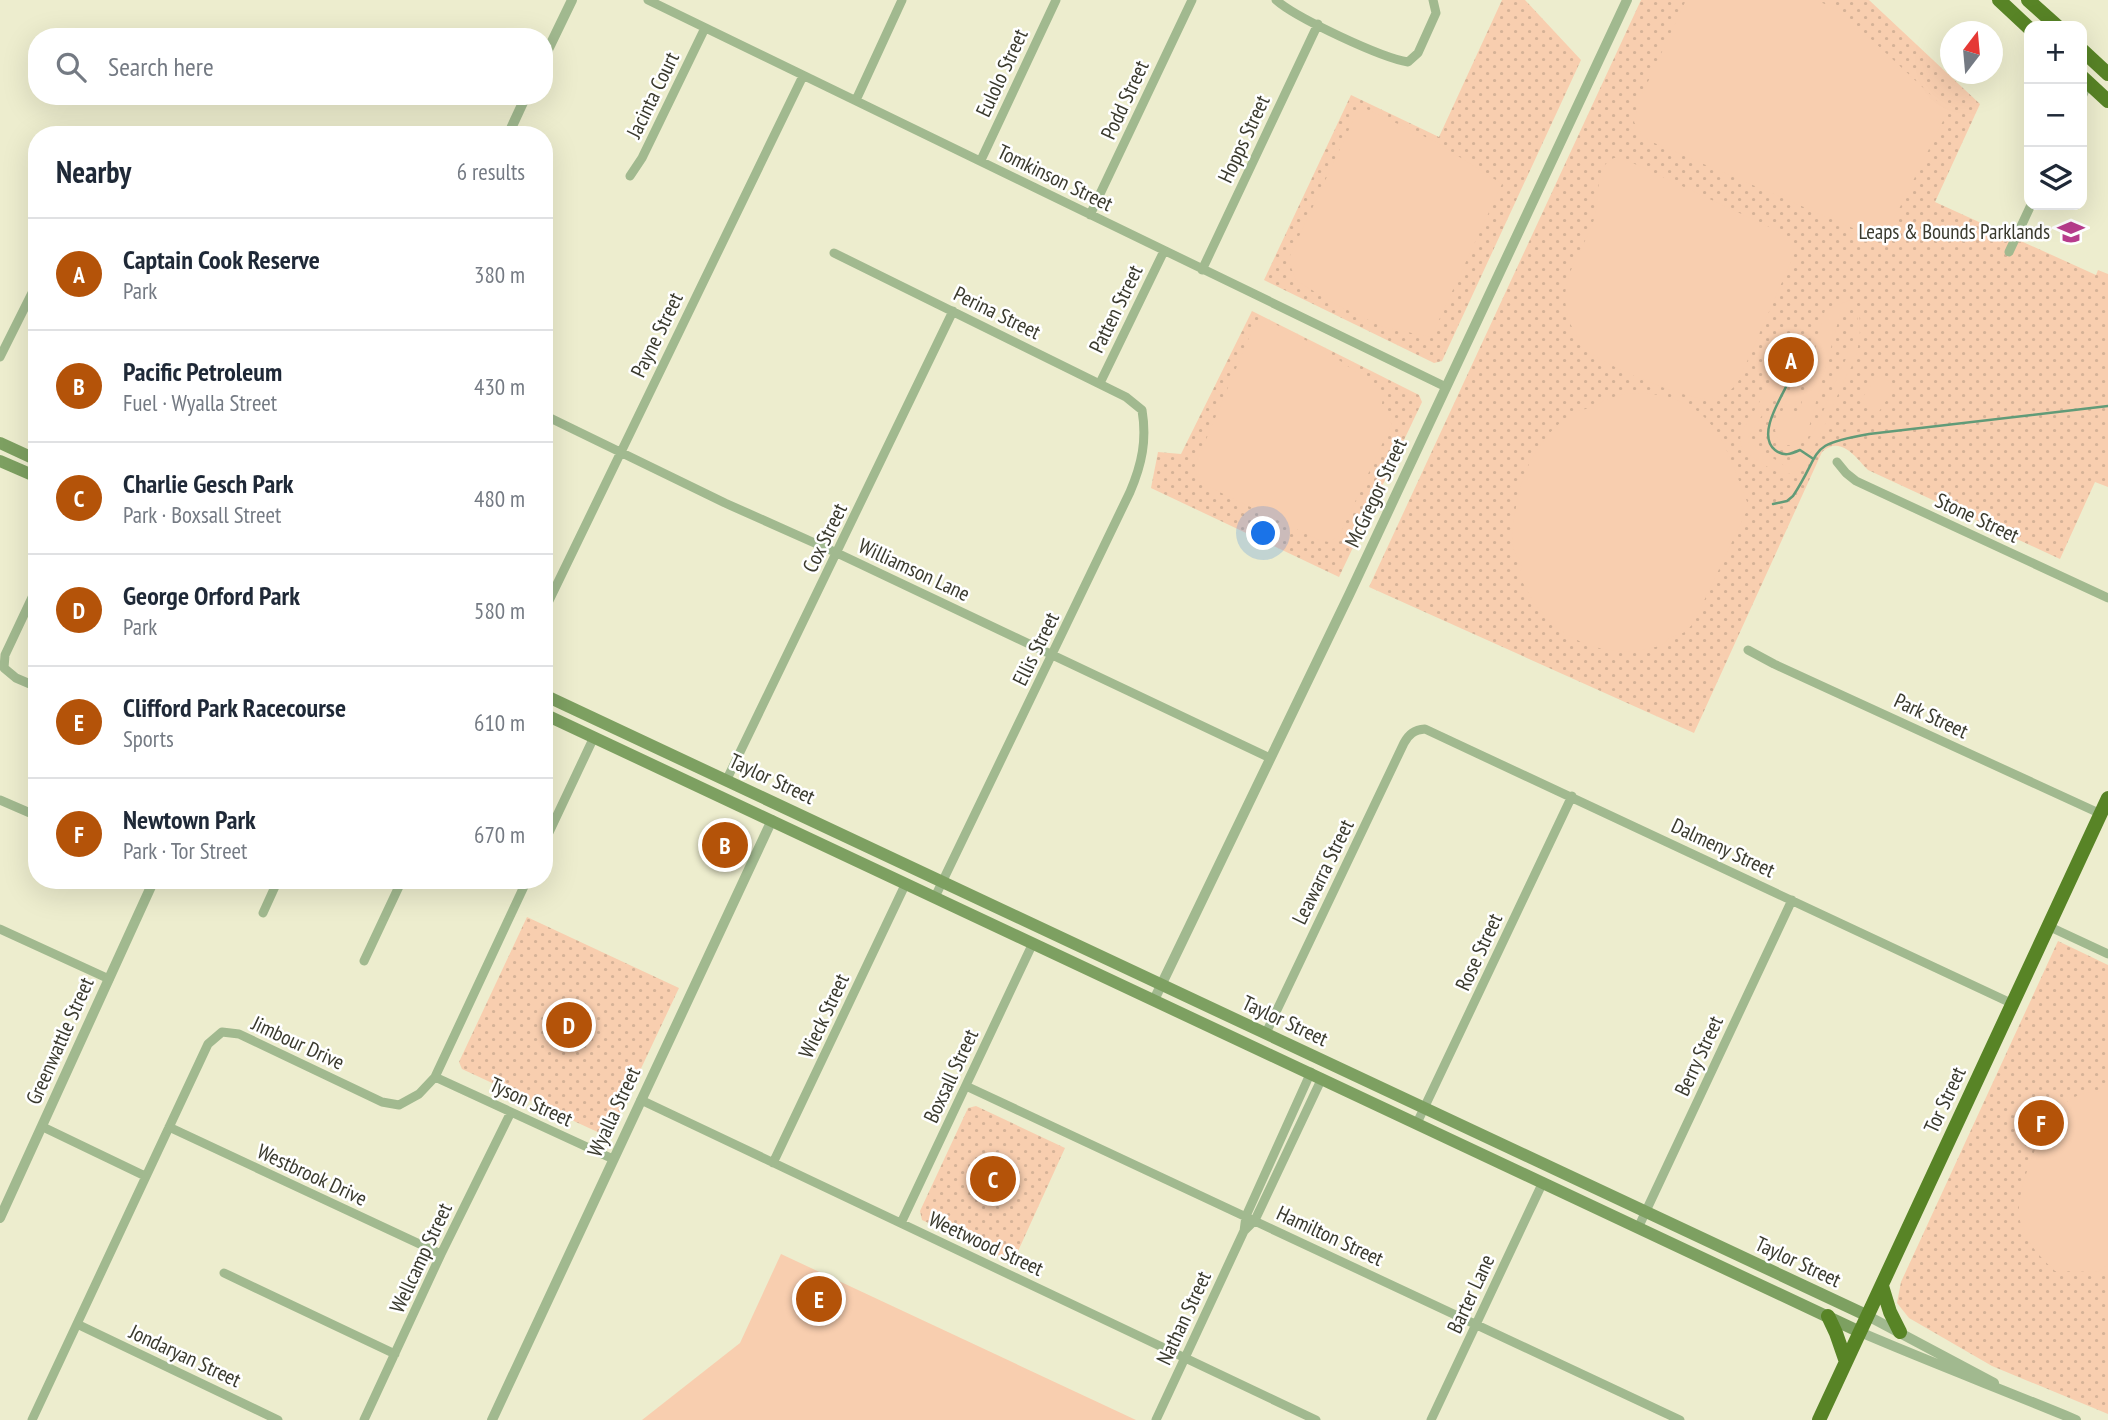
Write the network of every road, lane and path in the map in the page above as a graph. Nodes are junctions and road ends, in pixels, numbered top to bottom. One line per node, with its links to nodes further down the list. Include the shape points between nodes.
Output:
1 (572, 0): 15 (street)
2 (648, 0): 14 (street, Tomkinson Street)
3 (902, 0): 20 (street)
4 (1056, 0): 24 (street, Eulolo Street)
5 (1192, 0): 27 (street, Podd Street)
6 (1276, 0): 13 (street)
7 (1433, 0): 13 (street, via 1436,13 1418,53 1408,62)
8 (1627, 0): 36 (street, McGregor Street)
9 (2000, 0): 12 (highway)
10 (2028, 0): 11 (highway)
11 (2051, 21)
12 (2024, 23)
13 (1318, 24): 31 (street, Hopps Street)
14 (705, 28): 18 (street, Tomkinson Street); 25 (street, Jacinta Court)
15 (553, 39)
16 (2087, 55): 17 (highway)
17 (2108, 74)
18 (803, 76): 20 (street, Tomkinson Street); 40 (street, Payne Street)
19 (2087, 87): 21 (highway)
20 (856, 100): 24 (street, Tomkinson Street)
21 (2108, 101)
22 (522, 105): 23 (street)
23 (512, 126)
24 (981, 160): 27 (street, Tomkinson Street)
25 (630, 176)
26 (2029, 210): 29 (street)
27 (1090, 215): 28 (street, Tomkinson Street)
28 (1164, 251): 31 (street, Tomkinson Street); 35 (street, Patten Street)
29 (2009, 252)
30 (834, 253): 33 (street, Perina Street)
31 (1202, 270): 36 (street, Tomkinson Street)
32 (28, 301): 34 (street)
33 (953, 311): 35 (street, Perina Street); 45 (street, Cox Street)
34 (0, 358)
35 (1100, 383): 37 (street, Perina Street)
36 (1446, 387): 56 (street, McGregor Street)
37 (1142, 410): 50 (street, Ellis Street, via 1146,431 1138,474)
38 (553, 419): 40 (street, Williamson Lane)
39 (0, 443): 41 (main road)
40 (620, 451): 45 (street, Williamson Lane); 46 (street, Payne Street)
41 (28, 456)
42 (0, 461): 44 (main road)
43 (1837, 462): 47 (street, Stone Street, via 1856,481)
44 (28, 473)
45 (837, 553): 50 (street, Williamson Lane); 57 (street, Cox Street)
46 (553, 592)
47 (2108, 598)
48 (28, 606): 51 (street, via 5,655 4,668)
49 (1748, 650): 62 (street, Park Street)
50 (1052, 655): 56 (street, Williamson Lane); 65 (street, Ellis Street)
51 (28, 683)
52 (553, 699): 57 (main road, Taylor Street)
53 (553, 718): 55 (main road, Taylor Street)
54 (1416, 730): 58 (street, Dalmeny Street, via 1434,732); 83 (street, Leawarra Street, via 1404,743)
55 (594, 737): 63 (main road, Taylor Street); 64 (street)
56 (1269, 758): 80 (street, McGregor Street)
57 (727, 779): 63 (main road, via 737,791 770,808); 65 (main road, Taylor Street)
58 (1572, 796): 72 (street, Dalmeny Street); 88 (street, Rose Street)
59 (2108, 798): 62 (highway, Tor Street)
60 (0, 800): 61 (street)
61 (28, 812)
62 (2101, 814): 74 (highway, Tor Street)
63 (772, 820): 66 (main road, Taylor Street); 87 (street, Wyalla Street)
64 (553, 824)
65 (943, 882): 71 (street, Ellis Street); 80 (main road, Taylor Street)
66 (906, 883): 71 (main road, Taylor Street); 94 (street, Wieck Street)
67 (151, 889): 79 (street, Greenwattle Street)
68 (274, 889): 73 (street)
69 (398, 889): 78 (street)
70 (523, 889): 85 (street, Jimbour Drive)
71 (935, 897): 76 (main road, Taylor Street)
72 (1792, 900): 82 (street, Dalmeny Street); 97 (street, Berry Street)
73 (262, 913)
74 (2048, 926): 77 (street); 82 (highway, Tor Street)
75 (0, 929): 79 (street)
76 (1033, 943): 81 (main road, Taylor Street); 86 (street, Boxsall Street)
77 (2108, 954)
78 (364, 961)
79 (108, 979): 91 (street, Greenwattle Street)
80 (1161, 984): 81 (street, McGregor Street); 83 (main road, Taylor Street)
81 (1154, 1000): 84 (main road, Taylor Street)
82 (2013, 1004): 104 (highway, Tor Street)
83 (1266, 1033): 88 (main road, Taylor Street)
84 (1316, 1075): 90 (main road, Taylor Street); 99 (street, Nathan Street)
85 (435, 1077): 89 (street, Tyson Street); 92 (street, Jimbour Drive, via 419,1094 399,1105 382,1102 239,1034 222,1032 208,1044)
86 (965, 1086): 99 (street, Hamilton Street); 100 (street, Boxsall Street)
87 (641, 1100): 93 (street, Wyalla Street); 94 (street, Weetwood Street)
88 (1425, 1107): 90 (street, Rose Street); 97 (main road, Taylor Street)
89 (511, 1112): 93 (street, Tyson Street); 102 (street, Wellcamp Street)
90 (1417, 1123): 96 (main road, Taylor Street)
91 (43, 1126): 95 (street); 98 (street, Greenwattle Street)
92 (169, 1127): 95 (street, Jimbour Drive); 102 (street, Westbrook Drive)
93 (613, 1159): 118 (street, Wyalla Street)
94 (773, 1163): 100 (street, Weetwood Street)
95 (145, 1176): 107 (street, Jimbour Drive)
96 (1543, 1182): 101 (main road, Taylor Street); 108 (street, Barter Lane)
97 (1645, 1212): 101 (street, Berry Street); 106 (main road, Taylor Street)
98 (0, 1218)
99 (1250, 1218): 108 (street, Hamilton Street); 112 (street, Nathan Street, via 1243,1224 1244,1231)
100 (901, 1223): 112 (street, Weetwood Street)
101 (1638, 1227): 105 (main road, Taylor Street)
102 (441, 1254): 111 (street, Wellcamp Street)
103 (224, 1273): 111 (street)
104 (1882, 1286): 106 (highway, Tor Street); 110 (highway)
105 (1828, 1316): 109 (main road, Taylor Street); 113 (highway)
106 (1868, 1316): 109 (highway, Tor Street); 110 (street, Taylor Street)
107 (77, 1324): 115 (street, Jimbour Drive); 116 (street, Jondaryan Street)
108 (1476, 1324): 121 (street, Barter Lane); 122 (street, Hamilton Street)
109 (1860, 1332): 113 (highway, Tor Street); 114 (street, Taylor Street)
110 (1900, 1332): 114 (street, Taylor Street)
111 (395, 1354): 117 (street, Wellcamp Street)
112 (1185, 1358): 119 (street, Nathan Street); 120 (street, Weetwood Street)
113 (1846, 1362): 123 (highway, Tor Street)
114 (2005, 1390): 124 (street, Taylor Street)
115 (32, 1420)
116 (278, 1420)
117 (364, 1420)
118 (492, 1420)
119 (1156, 1420)
120 (1316, 1420)
121 (1431, 1420)
122 (1680, 1420)
123 (1819, 1420)
124 (2076, 1420)

